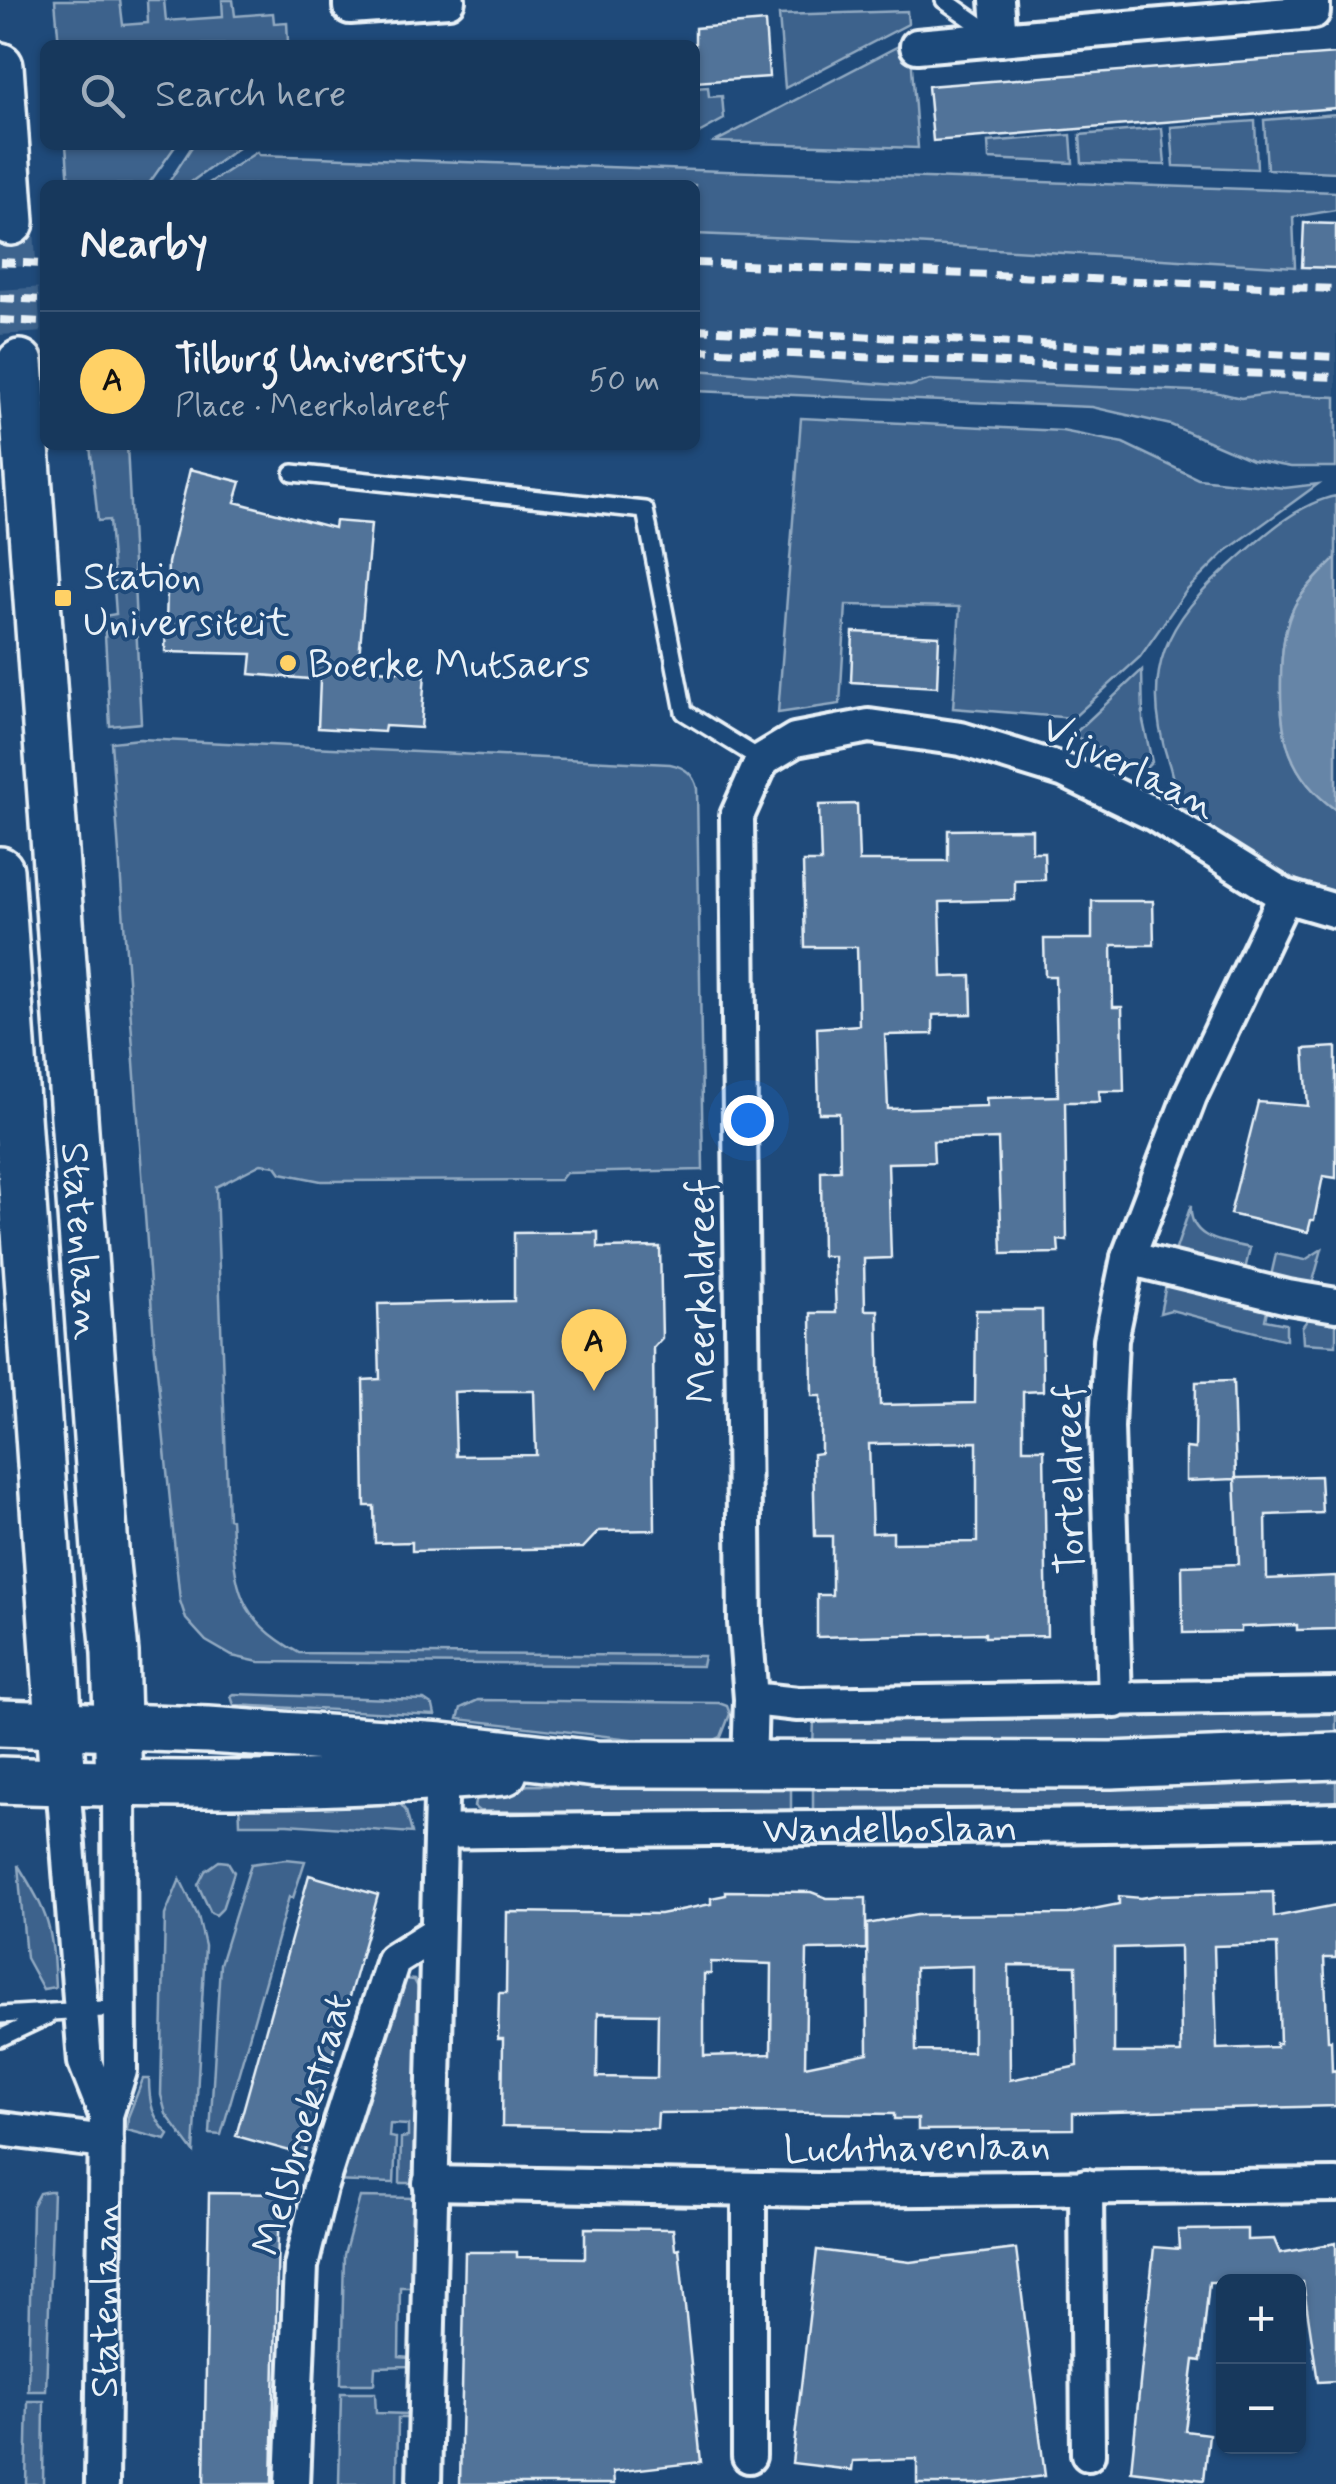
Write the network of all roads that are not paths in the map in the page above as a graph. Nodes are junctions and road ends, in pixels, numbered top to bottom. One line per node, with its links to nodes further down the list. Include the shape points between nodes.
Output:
1 (350, 0): 2 (street, via 350,8)
2 (448, 0)
3 (944, 0): 6 (lane)
4 (997, 0): 6 (street)
5 (1313, 0): 6 (street, via 1313,12)
6 (1000, 39): 7 (street)
7 (918, 46)
8 (0, 66): 9 (street)
9 (11, 222)
10 (20, 363): 23 (street, Statenlaan)
11 (294, 473): 12 (lane, via 645,510 684,712)
12 (762, 760): 14 (street, Vijverlaan, via 795,740 869,726 960,739 1065,771 1119,797); 19 (street, Meerkoldreef, via 737,816)
13 (0, 870): 22 (street, Statenlaan)
14 (1285, 896): 15 (street, Vijverlaan); 16 (street, Torteldreef, via 1190,1096)
15 (1336, 912)
16 (1128, 1258): 17 (street); 20 (street, Torteldreef, via 1110,1340 1107,1427)
17 (1336, 1304)
18 (1336, 1696): 20 (street)
19 (751, 1699): 20 (street); 26 (street, Meerkoldreef)
20 (1116, 1702)
21 (0, 1723): 22 (street, Wandelboslaan)
22 (58, 1724): 23 (street, Wandelboslaan); 28 (street, Statenlaan)
23 (118, 1726): 25 (street, Wandelboslaan); 29 (street, Statenlaan)
24 (1336, 1756): 26 (street, Wandelboslaan)
25 (442, 1762): 26 (street, Wandelboslaan); 29 (street, Wandelboslaan); 31 (street)
26 (749, 1767)
27 (0, 1780): 28 (street, Wandelboslaan)
28 (64, 1782): 29 (street, Wandelboslaan); 34 (street, Statenlaan)
29 (119, 1782): 33 (street, Statenlaan)
30 (1336, 1820): 31 (street, Wandelboslaan)
31 (442, 1832): 32 (street)
32 (436, 1933): 39 (street); 46 (street, Melsbroekstraat, via 393,1960 320,2188 300,2266)
33 (120, 2008): 34 (lane); 38 (street, Statenlaan, via 120,2071)
34 (70, 2011): 35 (lane); 36 (lane); 38 (street, Statenlaan)
35 (0, 2015)
36 (0, 2038)
37 (0, 2129): 38 (street)
38 (106, 2129): 45 (street, Statenlaan)
39 (430, 2183): 42 (street, Luchthavenlaan); 47 (street)
40 (1336, 2185): 41 (street, Luchthavenlaan)
41 (1086, 2186): 42 (street, Luchthavenlaan); 43 (street, Luchthavenlaan)
42 (749, 2190): 44 (street, Luchthavenlaan)
43 (1088, 2454)
44 (748, 2456)
45 (102, 2484)
46 (292, 2484)
47 (424, 2484)

